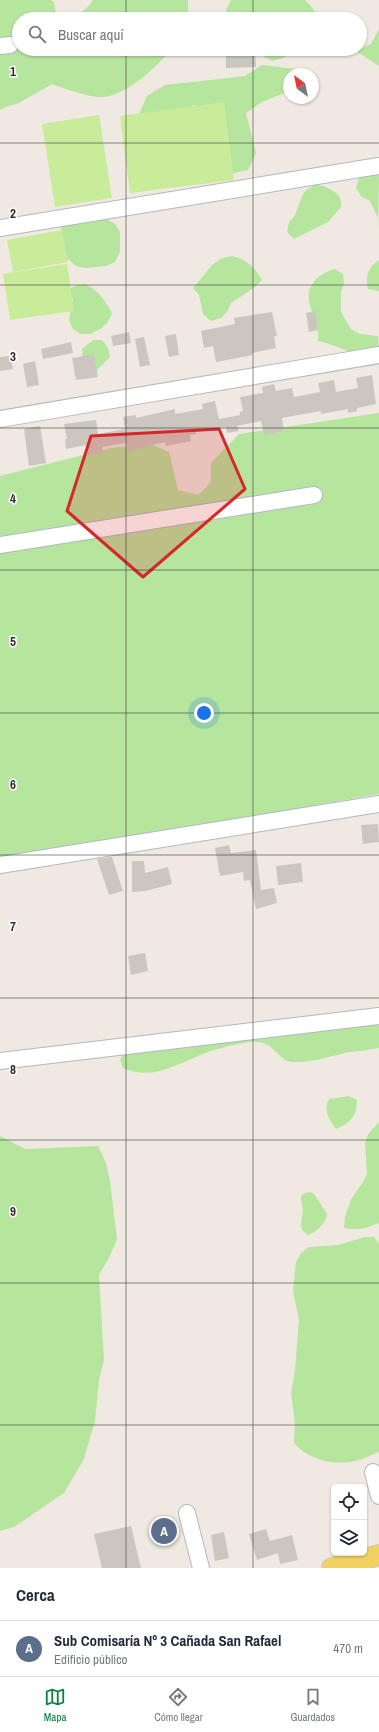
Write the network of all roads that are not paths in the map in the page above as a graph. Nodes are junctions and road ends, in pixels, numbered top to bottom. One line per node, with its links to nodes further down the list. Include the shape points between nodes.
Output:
1 (379, 166): 2 (street)
2 (0, 228)
3 (379, 355): 4 (street)
4 (0, 419)
5 (314, 495): 6 (street)
6 (0, 545)
7 (379, 804): 8 (street)
8 (0, 865)
9 (379, 1016): 10 (street)
10 (0, 1061)
11 (373, 1472): 12 (street)
12 (379, 1496)
13 (187, 1513): 15 (street)
14 (379, 1555): 16 (main road)
15 (201, 1568)
16 (332, 1568)

